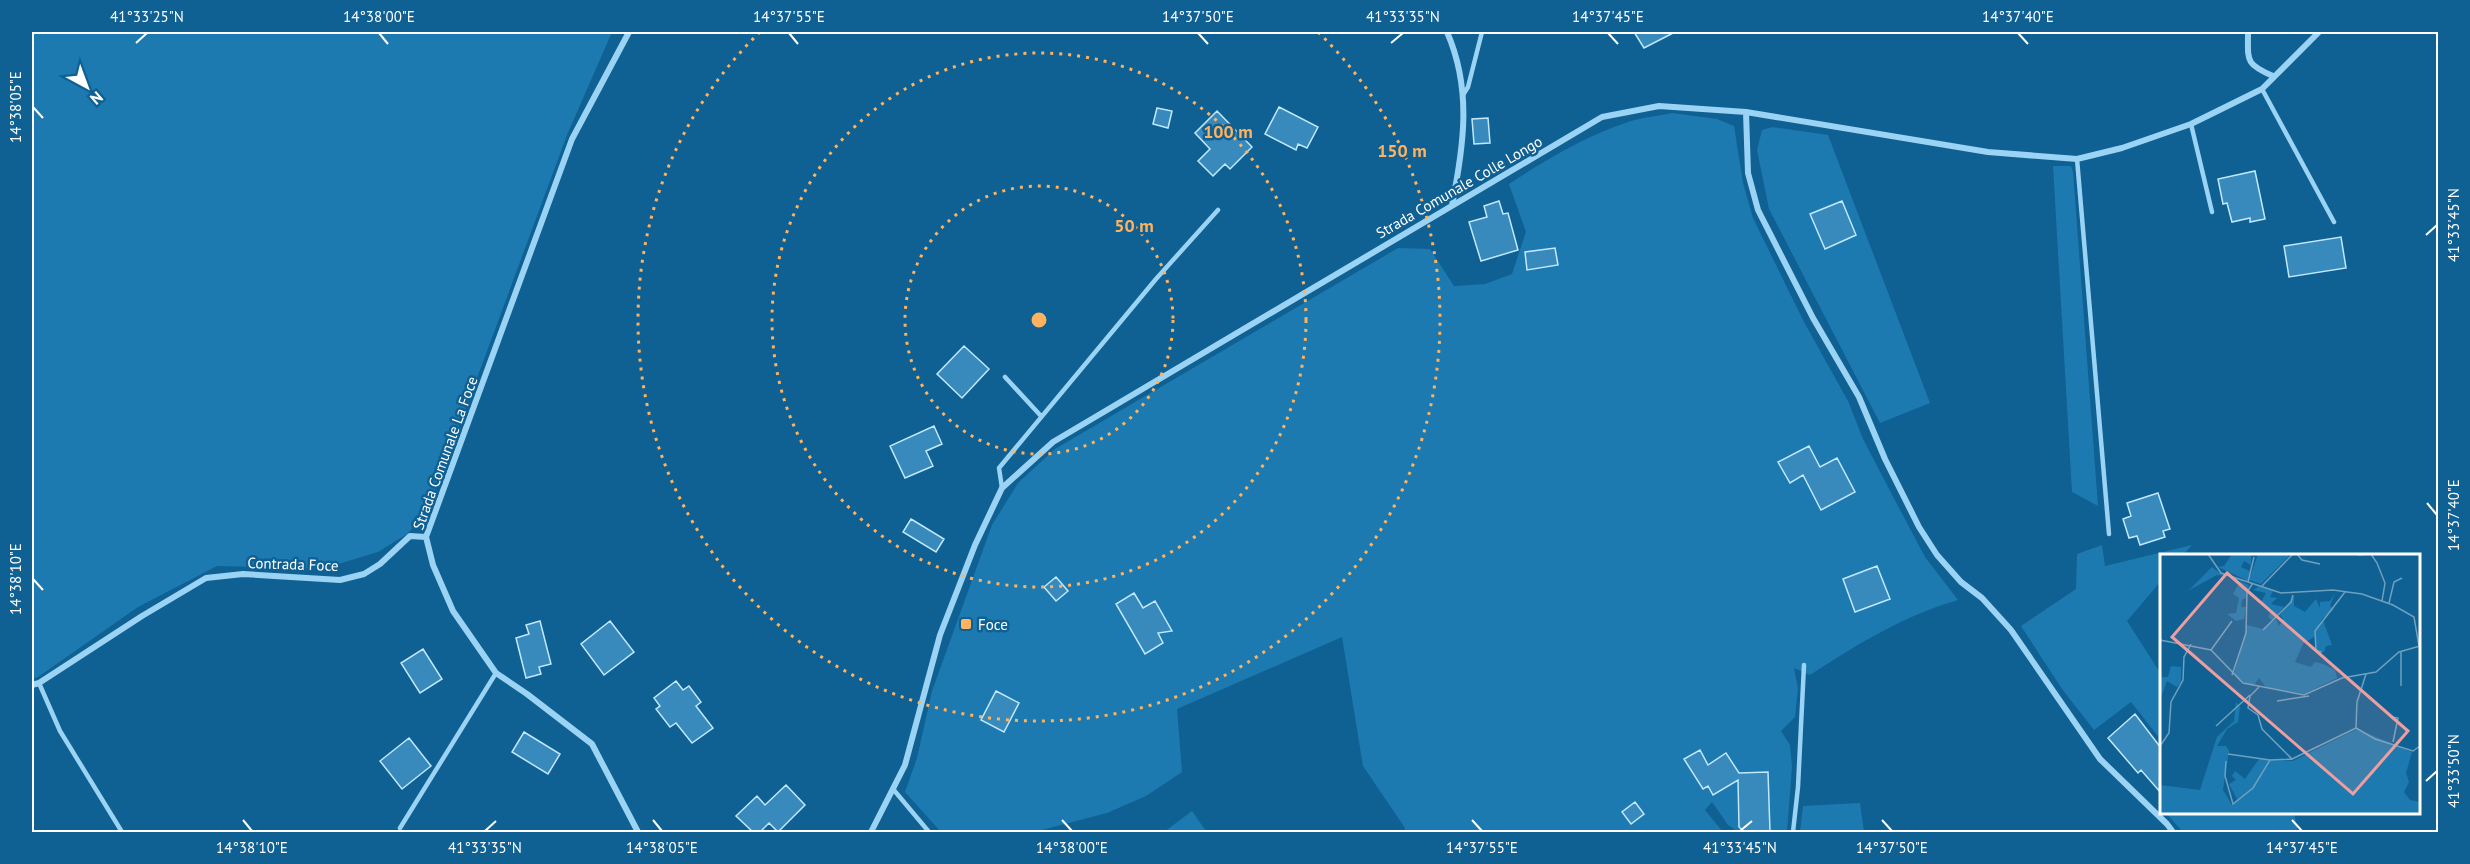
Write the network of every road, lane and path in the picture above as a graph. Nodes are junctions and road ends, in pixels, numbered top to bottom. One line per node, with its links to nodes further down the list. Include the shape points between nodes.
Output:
1 (629, 32): 20 (street, Strada Comunale La Foce, via 572,139)
2 (1447, 32): 8 (street, via 1459,64)
3 (1482, 32): 8 (lane)
4 (2248, 32): 6 (street, via 2248,56 2254,68)
5 (2319, 32): 6 (street, Strada Comunale Colle Longo)
6 (2273, 76): 7 (street, Strada Comunale Colle Longo)
7 (2262, 89): 10 (street, Strada Comunale Colle Longo); 15 (lane)
8 (1463, 95): 12 (street, via 1464,117)
9 (1746, 112): 11 (street, Strada Comunale Colle Longo, via 1988,152); 12 (street, Strada Comunale Colle Longo, via 1659,106 1602,117); 32 (street, via 1748,173 1758,210 1813,318 1859,396 1872,432 1919,527 1961,582 1982,598 2011,630 2100,759)
10 (2192, 124): 11 (street, Strada Comunale Colle Longo); 14 (lane)
11 (2077, 159): 19 (lane)
12 (1452, 206): 18 (street, Strada Comunale Colle Longo, via 1053,442)
13 (1218, 210): 17 (lane)
14 (2212, 212)
15 (2334, 222)
16 (1005, 378): 17 (lane)
17 (1041, 416): 18 (lane, via 999,468)
18 (1002, 488): 25 (street, Strada Comunale Colle Longo, via 975,544 940,635 905,765)
19 (2109, 534)
20 (426, 537): 22 (street, Strada Comunale La Foce, via 433,565 453,611); 23 (street, Contrada Foce, via 410,536 380,564 340,580 243,574 206,578)
21 (1804, 665): 31 (lane)
22 (496, 673): 26 (lane); 28 (street, Strada Comunale La Foce, via 592,744)
23 (39, 683): 24 (street, Contrada Foce); 27 (lane, via 60,731)
24 (32, 685)
25 (893, 789): 29 (street, Strada Comunale Colle Longo); 30 (lane)
26 (400, 828)
27 (122, 832)
28 (638, 832)
29 (871, 832)
30 (929, 832)
31 (1793, 832)
32 (2173, 832)

